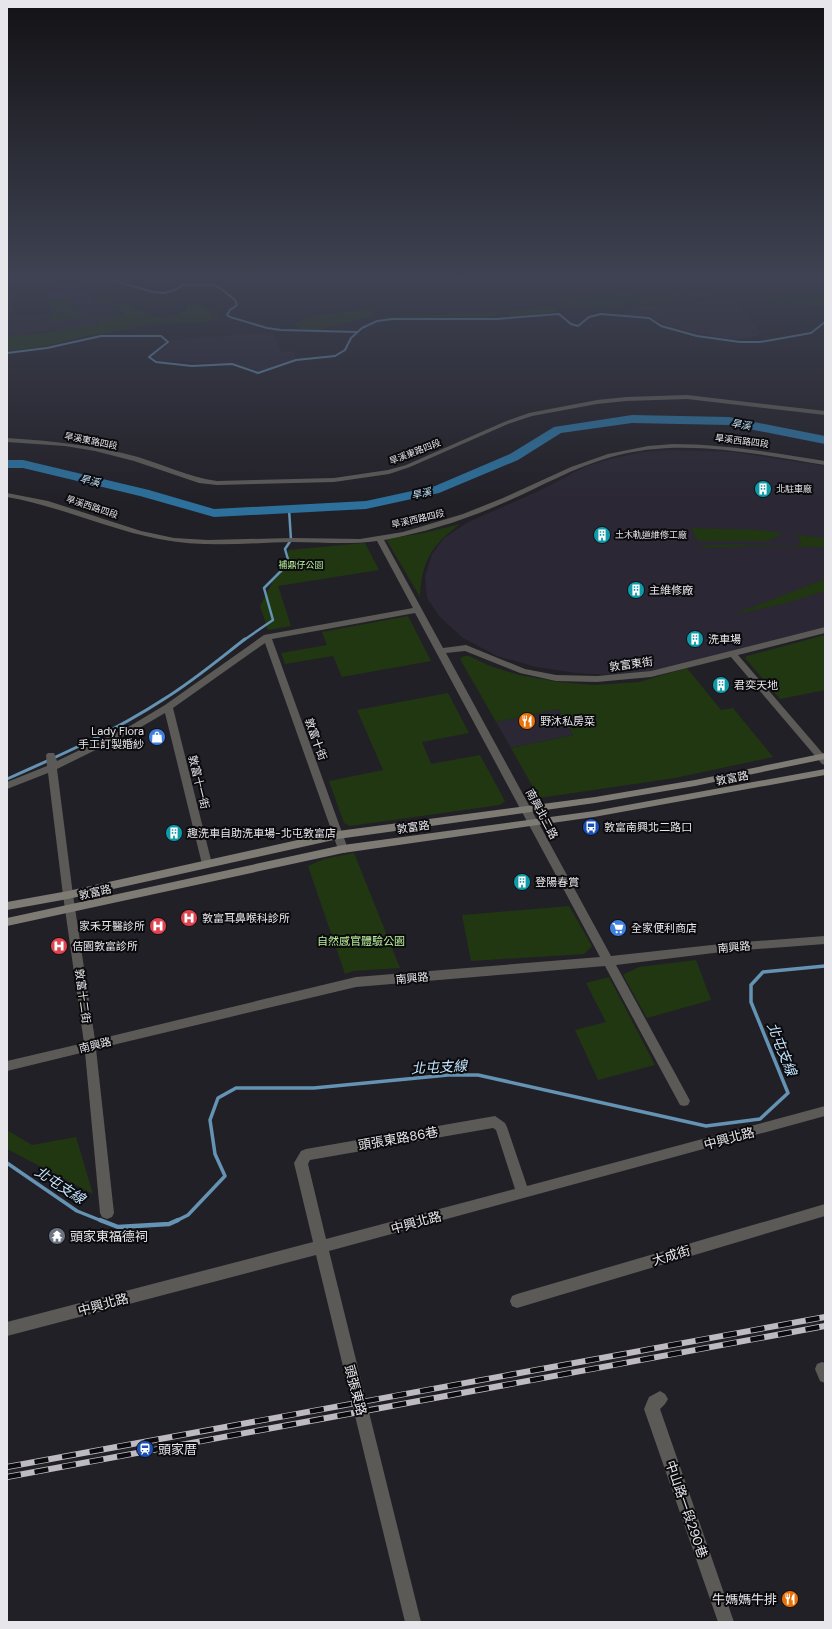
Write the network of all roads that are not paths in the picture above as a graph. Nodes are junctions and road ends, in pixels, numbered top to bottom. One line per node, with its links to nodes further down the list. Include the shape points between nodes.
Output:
1 (825, 413): 2 (street, 旱溪東路四段, via 687,397 596,402 531,414 388,472 334,480 217,483 202,481 136,459 95,449)
2 (7, 440)
3 (825, 463): 5 (street, 旱溪西路四段, via 700,447 624,451 575,467 479,511 446,523)
4 (7, 495): 5 (street, 旱溪西路四段, via 44,502 158,537 202,542 340,542)
5 (379, 538): 6 (street, 南興北二路)
6 (417, 610): 8 (street); 9 (street, 南興北二路)
7 (825, 630): 10 (street, 敦富東街)
8 (267, 637): 11 (street); 19 (street, 敦富十街)
9 (440, 651): 10 (street, 敦富東街, via 466,648 523,670 556,678 597,679 651,674); 17 (street, 南興北二路)
10 (734, 654): 13 (street)
11 (168, 707): 14 (street); 21 (street, 敦富十一街)
12 (51, 755): 14 (street, 敦富十二街)
13 (824, 759): 17 (street, 敦富路)
14 (53, 767): 16 (street); 22 (street, 敦富十二街)
15 (825, 772): 18 (street, 敦富路, via 602,813)
16 (7, 786)
17 (527, 810): 18 (street, 南興北二路); 19 (street, 敦富路)
18 (532, 822): 20 (street, 敦富路); 27 (street, 南興北二路)
19 (338, 835): 20 (street, 敦富十街); 21 (street, 敦富路)
20 (343, 848): 24 (street, 敦富路)
21 (207, 864): 22 (street, 敦富路)
22 (68, 895): 23 (street, 敦富路); 24 (street, 敦富十二街)
23 (7, 906)
24 (70, 909): 25 (street, 敦富路); 28 (street, 敦富十二街)
25 (7, 922)
26 (825, 940): 27 (street, 南興路, via 730,947)
27 (610, 961): 28 (street, 南興路, via 356,982); 30 (street, 南興北二路)
28 (90, 1046): 29 (street, 南興路); 35 (street, 敦富十二街)
29 (7, 1066)
30 (684, 1101)
31 (825, 1111): 33 (street, 中興北路)
32 (303, 1158): 33 (street, 頭張東路86巷, via 306,1155 495,1122 501,1127); 36 (street, 頭張東路, via 301,1163)
33 (523, 1193): 36 (street, 中興北路)
34 (825, 1210): 37 (street, 大成街)
35 (107, 1213)
36 (320, 1247): 38 (street, 中興北路); 40 (street, 頭張東路)
37 (517, 1302)
38 (7, 1329)
39 (660, 1399): 41 (street, 中山路一段290巷, via 654,1402 652,1409)
40 (413, 1622)
41 (726, 1622)

